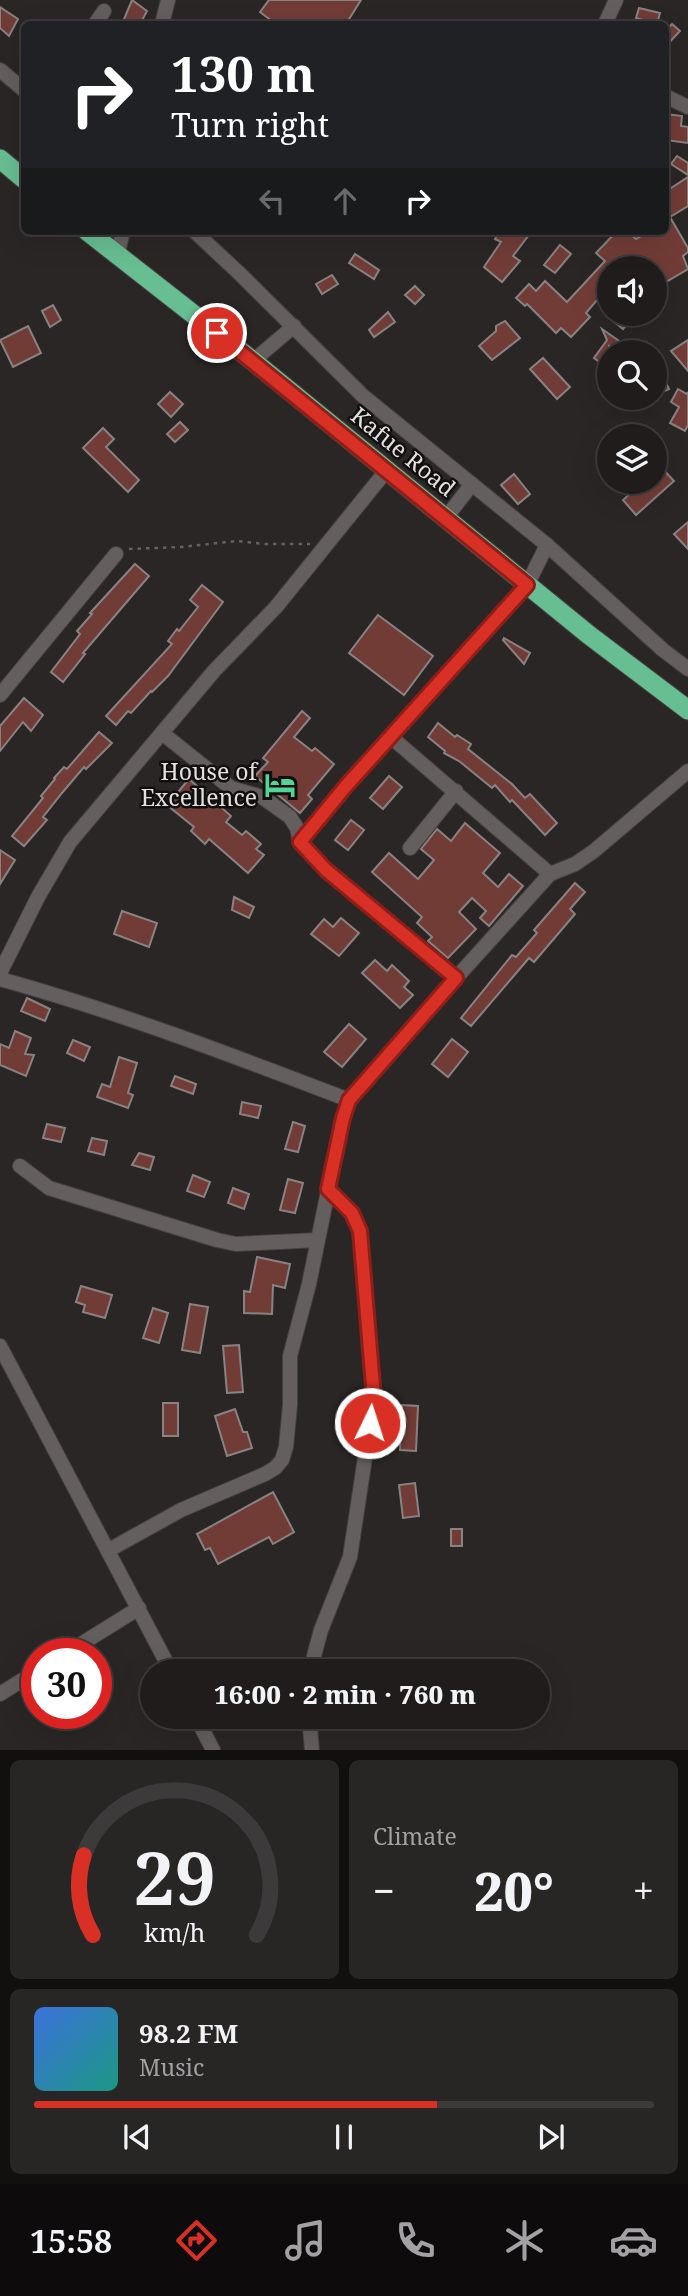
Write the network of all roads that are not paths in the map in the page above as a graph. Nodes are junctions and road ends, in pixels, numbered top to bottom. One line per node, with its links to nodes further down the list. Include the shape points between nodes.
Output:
1 (168, 0): 5 (street)
2 (616, 0): 6 (street)
3 (104, 11): 4 (street)
4 (97, 21)
5 (163, 21)
6 (606, 21)
7 (0, 70): 8 (street)
8 (21, 88)
9 (669, 98): 10 (street)
10 (688, 107)
11 (0, 159): 12 (highway)
12 (21, 176)
13 (92, 235): 16 (highway, Kafue Road)
14 (122, 235): 16 (street)
15 (198, 235): 17 (street)
16 (117, 257): 18 (highway, Kafue Road)
17 (294, 326): 18 (street); 20 (street, via 363,396)
18 (253, 361): 19 (highway, Kafue Road)
19 (386, 471): 21 (highway, Kafue Road); 28 (street, via 275,607)
20 (472, 484): 21 (street); 22 (street)
21 (445, 519): 24 (highway, Kafue Road)
22 (547, 545): 24 (street); 25 (street)
23 (116, 554): 26 (street)
24 (527, 585): 27 (highway, Kafue Road); 29 (street)
25 (688, 669)
26 (0, 695)
27 (688, 710)
28 (162, 733): 32 (street, via 231,788 277,806 290,817); 35 (street, via 70,842)
29 (391, 737): 31 (street); 32 (street)
30 (688, 771): 34 (street, via 594,850)
31 (456, 791): 33 (street); 34 (street)
32 (300, 842): 36 (street, via 326,870)
33 (410, 848)
34 (550, 874): 36 (street)
35 (0, 973)
36 (456, 978): 38 (street)
37 (0, 979): 38 (street, via 163,1030)
38 (349, 1100): 40 (street)
39 (20, 1166): 41 (street, via 49,1188 217,1240 236,1244)
40 (328, 1189): 41 (street); 47 (street, via 352,1213 360,1231 374,1398 349,1558)
41 (318, 1240): 43 (street, via 290,1356 282,1460 265,1474 181,1510)
42 (2, 1353): 43 (street)
43 (109, 1550): 44 (street)
44 (139, 1608): 45 (street); 46 (street)
45 (91, 1638)
46 (166, 1659)
47 (314, 1659)
48 (21, 1681): 49 (street)
49 (0, 1693)
50 (203, 1729): 52 (street)
51 (310, 1729): 53 (street)
52 (214, 1750)
53 (312, 1750)

